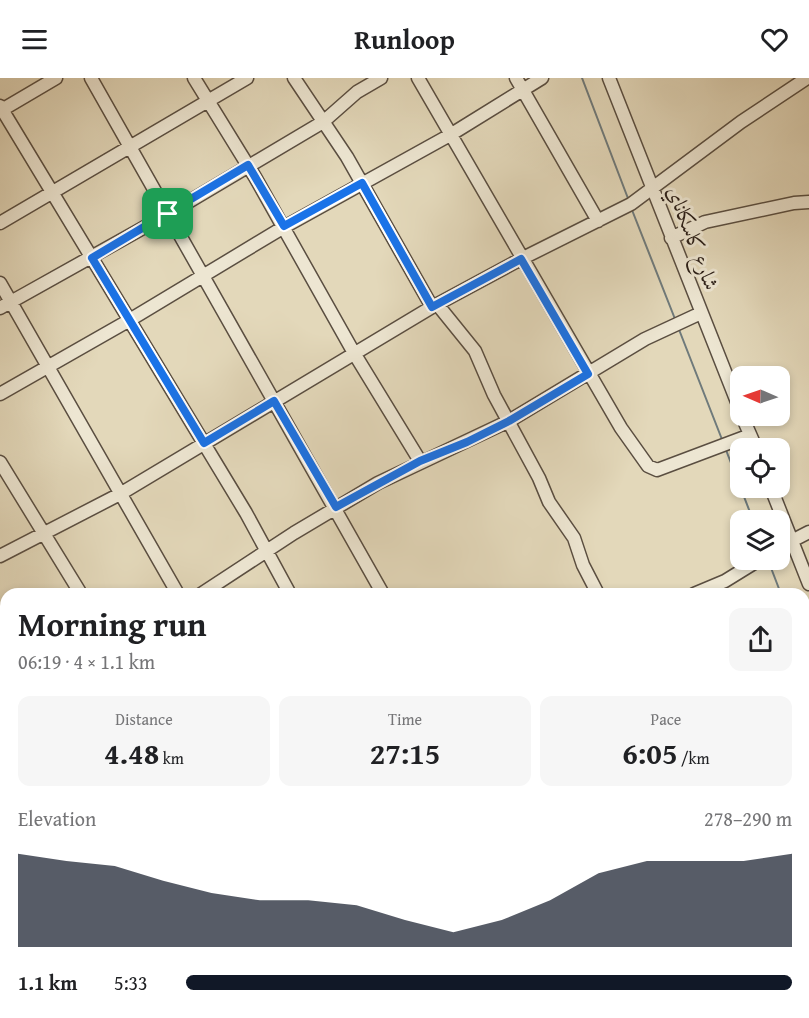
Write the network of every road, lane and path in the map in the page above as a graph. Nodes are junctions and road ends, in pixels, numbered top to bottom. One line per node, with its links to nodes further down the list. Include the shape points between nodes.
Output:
1 (56, 78): 14 (street)
2 (91, 78): 17 (street)
3 (194, 78): 13 (street)
4 (247, 78): 13 (street)
5 (294, 78): 15 (street)
6 (381, 78): 15 (street, via 357,92)
7 (418, 78): 16 (street)
8 (516, 78): 12 (street)
9 (542, 78): 12 (street)
10 (609, 78): 20 (street, شارع كاسكاناي)
11 (807, 78): 20 (street)
12 (523, 90): 16 (street); 24 (street)
13 (207, 101): 17 (street); 18 (street)
14 (1, 109): 21 (street)
15 (322, 122): 18 (street); 19 (street)
16 (450, 135): 19 (street); 29 (street)
17 (130, 146): 21 (street); 23 (street)
18 (248, 165): 23 (street); 26 (street)
19 (362, 183): 26 (street); 33 (street)
20 (652, 189): 24 (street); 27 (street, شارع كاسكاناي)
21 (51, 192): 25 (street); 28 (street)
22 (809, 202): 27 (street, via 705,222)
23 (168, 214): 28 (street); 30 (street)
24 (598, 221): 29 (street)
25 (0, 223)
26 (284, 226): 30 (street); 36 (street)
27 (671, 238): 34 (street, شارع كاسكاناي)
28 (92, 258): 32 (street); 35 (street)
29 (521, 259): 33 (street); 38 (street)
30 (204, 275): 35 (street); 41 (street)
31 (0, 283): 32 (street)
32 (5, 305): 37 (street)
33 (434, 306): 36 (street); 42 (street, via 475,351)
34 (701, 313): 38 (street, via 645,339); 39 (street, شارع كاسكاناي)
35 (128, 321): 37 (street); 46 (street)
36 (354, 353): 41 (street); 47 (street)
37 (50, 367): 40 (street); 49 (street)
38 (588, 374): 42 (street); 44 (street, via 651,469 678,463)
39 (730, 384)
40 (0, 394)
41 (274, 401): 46 (street); 51 (street)
42 (509, 421): 47 (street); 64 (street, via 549,502 574,538)
43 (747, 426): 44 (street, شارع كاسكاناي)
44 (750, 435): 45 (street, شارع كاسكاناي)
45 (751, 438)
46 (204, 443): 49 (street); 55 (street)
47 (420, 461): 51 (street)
48 (0, 462): 53 (street)
49 (120, 494): 53 (street); 60 (street)
50 (775, 498): 54 (street)
51 (336, 507): 55 (street); 63 (street)
52 (809, 532): 54 (street)
53 (43, 533): 56 (street); 59 (street)
54 (792, 541): 58 (street)
55 (266, 552): 61 (street); 62 (street)
56 (0, 556)
57 (744, 570): 65 (street)
58 (809, 584)
59 (77, 588)
60 (175, 588)
61 (210, 588)
62 (287, 588)
63 (380, 588)
64 (595, 588)
65 (710, 588)

